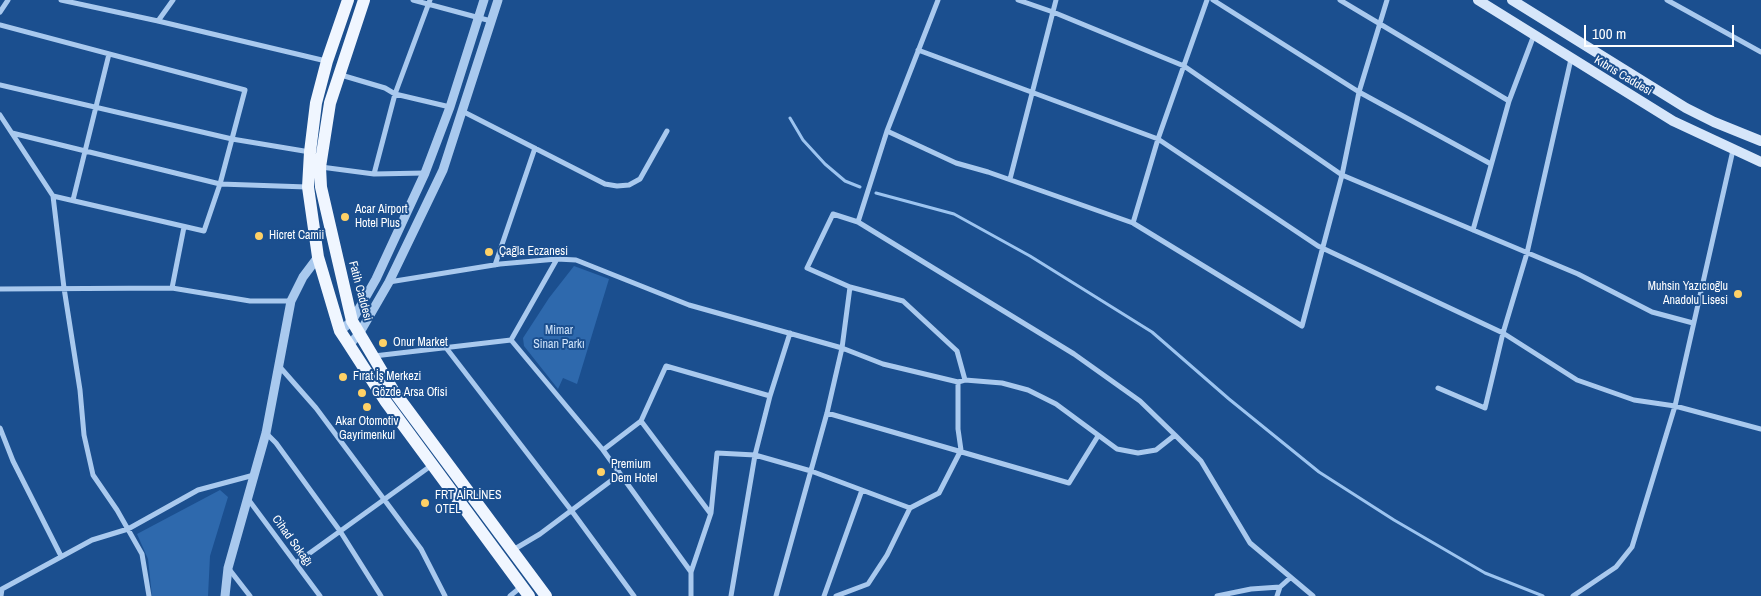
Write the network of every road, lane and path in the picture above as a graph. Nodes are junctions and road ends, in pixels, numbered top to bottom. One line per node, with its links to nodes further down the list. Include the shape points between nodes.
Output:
1 (8, 0): 20 (street)
2 (61, 0): 23 (street)
3 (174, 0): 23 (street)
4 (348, 0): 32 (main road)
5 (364, 0): 34 (main road, Fatih Caddesi)
6 (412, 0): 19 (street)
7 (484, 0): 22 (street)
8 (498, 0): 24 (street)
9 (938, 0): 28 (street)
10 (1018, 0): 21 (street)
11 (1056, 0): 21 (street)
12 (1207, 0): 33 (street)
13 (1213, 0): 37 (street)
14 (1340, 0): 25 (street)
15 (1387, 0): 25 (street)
16 (1479, 0): 27 (main road, Kıbrıs Caddesi)
17 (1512, 0): 49 (main road, via 1686,108)
18 (1667, 0): 29 (street)
19 (429, 2): 22 (street); 38 (street)
20 (0, 12)
21 (1053, 12): 33 (street); 36 (street)
22 (479, 16): 24 (street); 41 (street)
23 (158, 21): 32 (street)
24 (491, 21): 42 (street)
25 (1380, 24): 37 (street); 39 (street)
26 (0, 25): 30 (street)
27 (1534, 35): 31 (main road, Kıbrıs Caddesi); 39 (street)
28 (918, 50): 36 (street); 45 (street)
29 (1761, 52)
30 (109, 54): 40 (street); 47 (street, via 245,90)
31 (1571, 59): 51 (main road, Kıbrıs Caddesi, via 1673,121); 70 (street)
32 (327, 62): 53 (main road, via 316,103)
33 (1184, 66): 48 (street); 59 (street)
34 (340, 74): 38 (street); 56 (main road, Fatih Caddesi, via 330,103)
35 (0, 85): 40 (street)
36 (1031, 92): 48 (street); 60 (street)
37 (1359, 92): 55 (street); 59 (street)
38 (395, 94): 41 (street); 58 (street)
39 (1509, 101): 55 (street)
40 (96, 107): 47 (street); 52 (street)
41 (450, 107): 57 (street)
42 (462, 111): 50 (street); 74 (street, via 443,170)
43 (0, 115): 46 (street)
44 (667, 131): 50 (street, via 640,179 623,186 605,184)
45 (887, 132): 60 (street, via 956,163); 65 (street)
46 (11, 133): 52 (street); 63 (street)
47 (232, 139): 53 (street); 61 (street)
48 (1158, 139): 66 (street); 69 (street, via 1268,215)
49 (1761, 139)
50 (535, 148): 73 (street)
51 (1733, 150): 54 (main road, Kıbrıs Caddesi); 81 (street)
52 (86, 151): 61 (street); 64 (street)
53 (310, 152): 62 (main road)
54 (1761, 162)
55 (1491, 164): 68 (street)
56 (320, 167): 58 (street); 80 (main road, Fatih Caddesi, via 321,187)
57 (425, 173): 58 (street); 80 (street, via 384,264)
58 (374, 174)
59 (1342, 175): 68 (street); 69 (street)
60 (1010, 179): 66 (street)
61 (220, 184): 62 (street); 67 (street, via 204,231)
62 (308, 187): 71 (main road)
63 (53, 196): 64 (street); 76 (street)
64 (73, 200): 67 (street)
65 (858, 222): 75 (street, via 833,214 807,268); 102 (street, via 1074,354 1140,401)
66 (1133, 223): 69 (street, via 1302,326)
67 (184, 227): 77 (street)
68 (1472, 230): 70 (street)
69 (1324, 249): 84 (street)
70 (1527, 253): 81 (street, via 1578,274 1652,312); 84 (street)
71 (318, 257): 79 (street); 82 (main road)
72 (557, 259): 73 (street); 83 (street, via 576,260 689,305); 86 (street)
73 (495, 265): 74 (street)
74 (389, 282): 85 (street)
75 (850, 287): 88 (street); 92 (street, via 903,301 957,351)
76 (64, 288): 77 (street); 78 (street); 117 (street, via 84,436 93,475)
77 (172, 288): 79 (street, via 250,301)
78 (0, 289)
79 (291, 301): 91 (street)
80 (352, 321): 82 (street); 85 (main road, Fatih Caddesi)
81 (1693, 323): 96 (street)
82 (340, 331): 87 (main road)
83 (790, 333): 88 (street); 95 (street)
84 (1503, 333): 94 (street, via 1485,408); 96 (street, via 1577,380 1634,400)
85 (359, 334): 87 (street); 90 (main road, Fatih Caddesi)
86 (511, 340): 89 (street); 104 (street)
87 (349, 345): 107 (main road)
88 (842, 348): 93 (street, via 883,364); 97 (street)
89 (447, 349): 90 (street); 115 (street)
90 (371, 357): 119 (main road, Fatih Caddesi)
91 (279, 366): 101 (street); 113 (street, via 316,408)
92 (965, 380): 93 (street); 103 (street, via 1002,383 1028,390 1056,404)
93 (958, 382): 105 (street)
94 (1438, 388)
95 (770, 396): 98 (street, via 666,366); 106 (street)
96 (1675, 406): 100 (street); 146 (street, via 1632,547 1616,567)
97 (827, 413): 105 (street); 108 (street)
98 (641, 421): 104 (street); 116 (street)
99 (0, 428): 120 (street)
100 (1761, 429)
101 (266, 433): 109 (street); 118 (street)
102 (1175, 435): 103 (street, via 1156,450 1138,453 1117,449); 124 (street, via 1201,461 1250,543)
103 (1098, 436): 105 (street, via 1069,483)
104 (603, 450): 110 (street)
105 (961, 450): 114 (street, via 939,493)
106 (755, 455): 108 (street); 116 (street, via 717,453); 139 (street)
107 (432, 465): 113 (street); 127 (main road)
108 (811, 471): 111 (street); 140 (street)
109 (254, 474): 112 (street); 117 (street, via 198,490)
110 (620, 474): 115 (street); 123 (street)
111 (862, 490): 114 (street); 141 (street)
112 (247, 498): 121 (street, Cihad Sokağı); 122 (street)
113 (384, 500): 118 (street); 134 (street, via 421,549)
114 (910, 508): 142 (street, via 887,556 868,584)
115 (571, 510): 119 (street); 137 (street)
116 (710, 513): 123 (street)
117 (128, 528): 120 (street, via 92,540); 129 (street, via 142,554)
118 (340, 531): 121 (street); 133 (street)
119 (512, 550): 136 (main road, Fatih Caddesi)
120 (61, 556): 126 (street)
121 (296, 563): 132 (street, Cihad Sokağı)
122 (228, 568): 130 (street); 131 (street)
123 (691, 572): 138 (street)
124 (1290, 578): 125 (street); 145 (street)
125 (1280, 587): 143 (street); 144 (street)
126 (1, 588): 128 (street)
127 (526, 591): 135 (street)
128 (1, 596)
129 (149, 596)
130 (225, 596)
131 (250, 596)
132 (320, 596)
133 (380, 596)
134 (445, 596)
135 (510, 596)
136 (546, 596)
137 (634, 596)
138 (691, 596)
139 (731, 596)
140 (776, 596)
141 (824, 596)
142 (836, 596)
143 (1217, 596)
144 (1277, 596)
145 (1312, 596)
146 (1573, 596)

